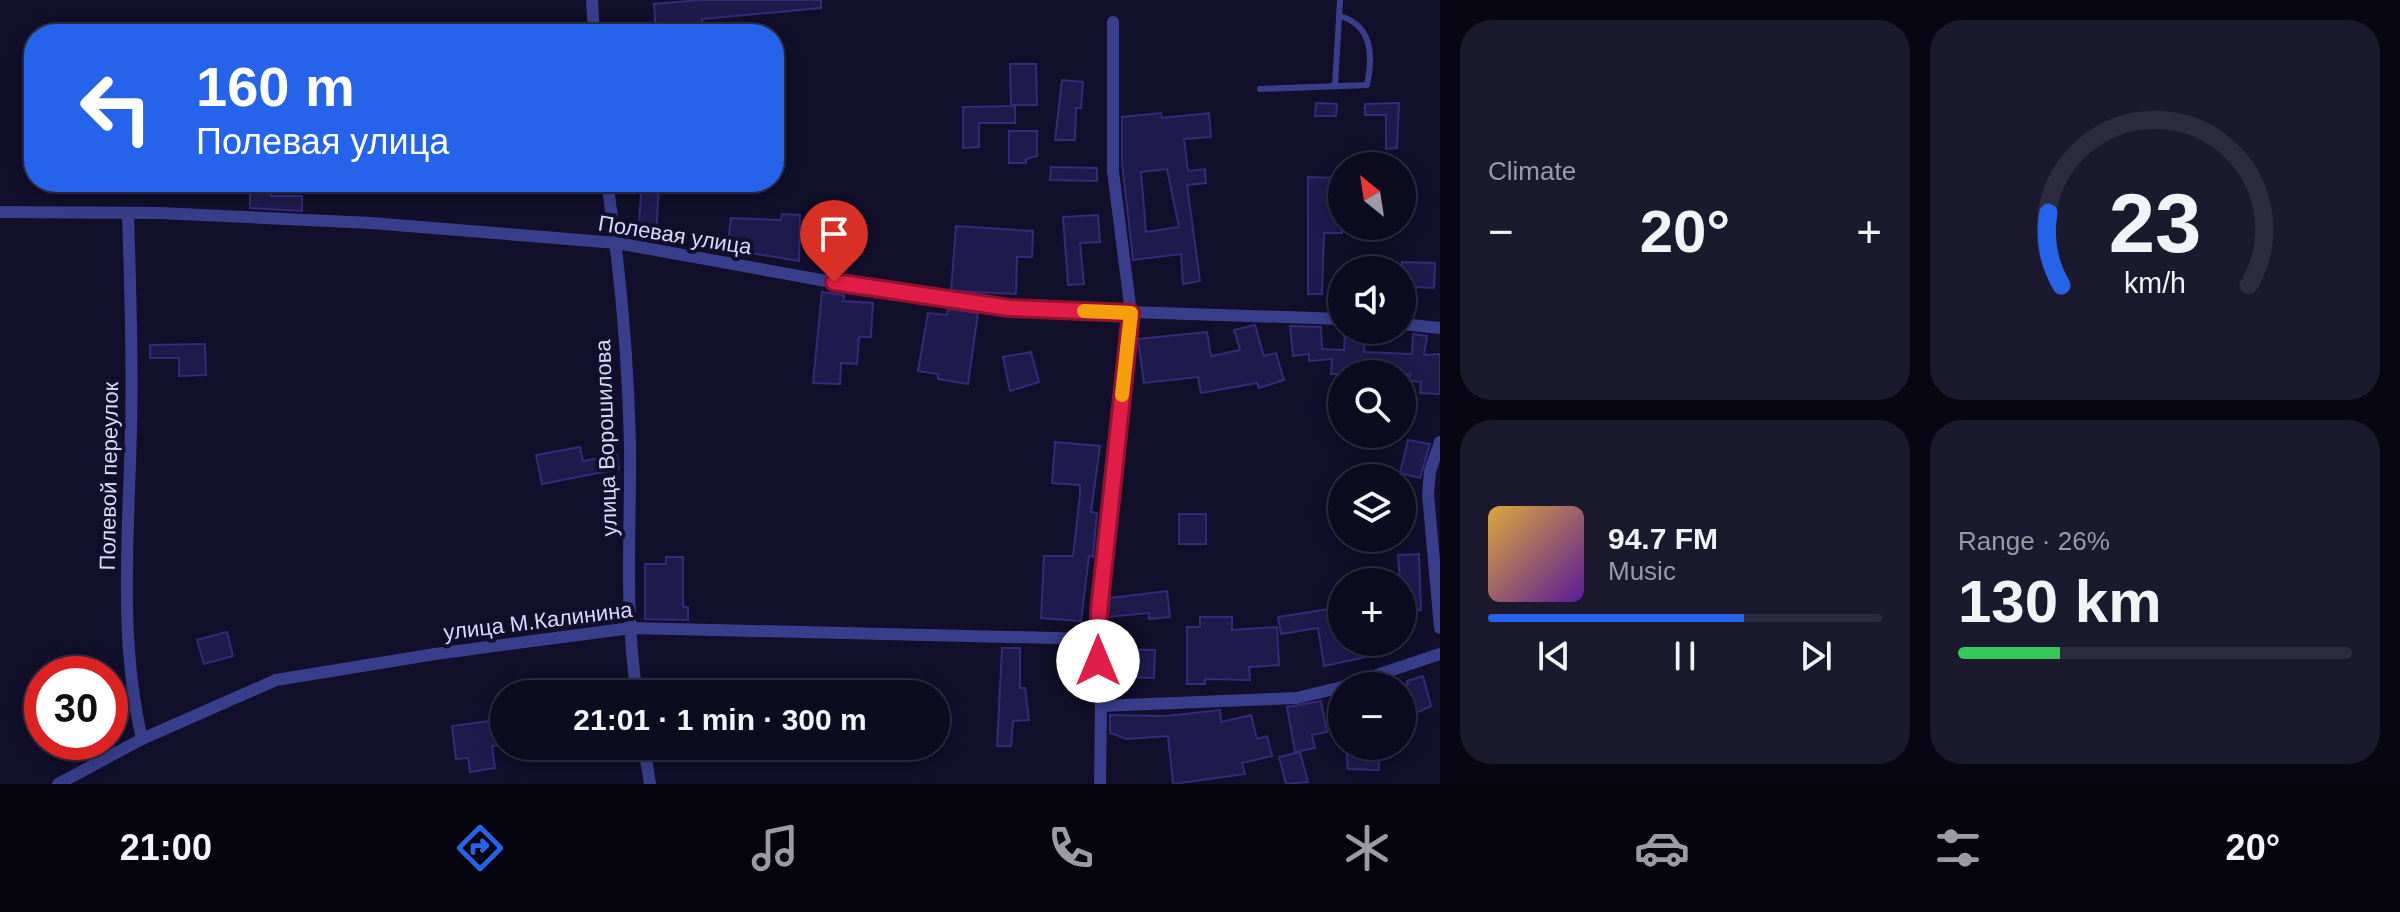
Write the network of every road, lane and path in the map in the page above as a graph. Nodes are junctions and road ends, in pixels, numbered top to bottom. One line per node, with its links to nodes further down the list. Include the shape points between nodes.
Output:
1 (592, 0): 5 (street)
2 (1340, 0): 3 (lane)
3 (1340, 16): 6 (lane); 6 (lane, via 1364,31 1371,54 1367,85)
4 (1113, 22): 12 (street, via 1113,171)
5 (593, 24)
6 (1335, 86): 7 (lane)
7 (1260, 89)
8 (609, 192): 11 (street, улица Ворошилова)
9 (0, 212): 10 (street, Полевая улица)
10 (128, 213): 11 (street, Полевая улица, via 371,223); 25 (street, Полевой переулок, via 132,409 127,609 130,690)
11 (617, 243): 12 (street, Полевая улица, via 1009,308); 17 (street, улица Ворошилова, via 630,440)
12 (1131, 313): 13 (street, Полевая улица); 19 (street)
13 (1328, 319)
14 (1416, 325): 15 (street)
15 (1440, 328)
16 (1440, 442): 18 (street, via 1428,494)
17 (631, 628): 19 (street, улица М.Калинина); 22 (street, улица Ворошилова); 25 (street, улица М.Калинина, via 276,680)
18 (1440, 628)
19 (1096, 639): 24 (street)
20 (1440, 654): 21 (street)
21 (1385, 672)
22 (636, 680)
23 (1328, 690): 24 (street, via 1297,698)
24 (1101, 706): 29 (street)
25 (142, 739): 27 (street, улица М.Калинина)
26 (646, 760): 28 (street)
27 (58, 784)
28 (650, 784)
29 (1100, 784)

